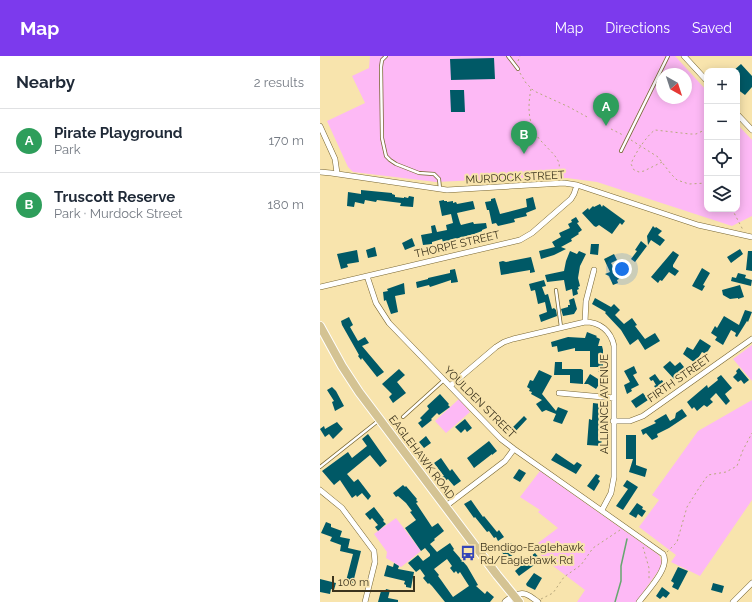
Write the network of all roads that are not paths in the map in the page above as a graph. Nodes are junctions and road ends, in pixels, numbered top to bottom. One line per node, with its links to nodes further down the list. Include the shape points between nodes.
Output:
1 (386, 56): 14 (lane, via 381,67 384,152 396,164 419,173 434,174 439,179)
2 (508, 56): 5 (lane)
3 (668, 56): 10 (lane)
4 (684, 56): 6 (street)
5 (518, 69)
6 (704, 78)
7 (740, 117): 9 (street)
8 (320, 126): 12 (street, via 335,159)
9 (752, 130)
10 (621, 151)
11 (320, 172): 12 (street, MURDOCK STREET)
12 (337, 174): 14 (street, MURDOCK STREET)
13 (577, 185): 14 (street, MURDOCK STREET, via 560,182); 15 (street, MURDOCK STREET, via 698,225); 17 (street, THORPE STREET, via 571,199 532,233 520,240)
14 (440, 189)
15 (752, 237)
16 (594, 270): 20 (street, via 586,301)
17 (367, 276): 18 (street, THORPE STREET); 24 (street, YOULDEN STREET, via 373,297 385,318)
18 (320, 286)
19 (556, 290): 22 (lane)
20 (585, 322): 22 (street, ALLIANCE AVENUE); 27 (street, ALLIANCE AVENUE, via 604,328 612,339)
21 (320, 326): 29 (main road, EAGLEHAWK ROAD, via 345,371)
22 (561, 327): 25 (street, ALLIANCE AVENUE, via 504,342)
23 (752, 339): 30 (street, FIRTH STREET, via 643,416 630,421)
24 (444, 380): 25 (street, YOULDEN STREET); 28 (lane)
25 (450, 386): 31 (street, YOULDEN STREET)
26 (559, 393): 27 (street)
27 (614, 398): 30 (street, ALLIANCE AVENUE)
28 (403, 417)
29 (380, 420): 32 (lane); 34 (main road, EAGLEHAWK ROAD)
30 (613, 421): 35 (street, ALLIANCE AVENUE, via 614,477 611,493)
31 (514, 449): 34 (street, via 505,461); 35 (street, YOULDEN STREET)
32 (320, 467)
33 (320, 490): 38 (street, via 342,508 374,551 375,562)
34 (446, 506): 37 (main road, EAGLEHAWK ROAD, via 489,565)
35 (602, 510): 41 (street, YOULDEN STREET, via 664,557 663,569)
36 (752, 583): 42 (street)
37 (519, 600): 39 (main road); 40 (street, via 520,593 524,593)
38 (365, 602)
39 (506, 602)
40 (538, 602)
41 (639, 602)
42 (733, 602)

